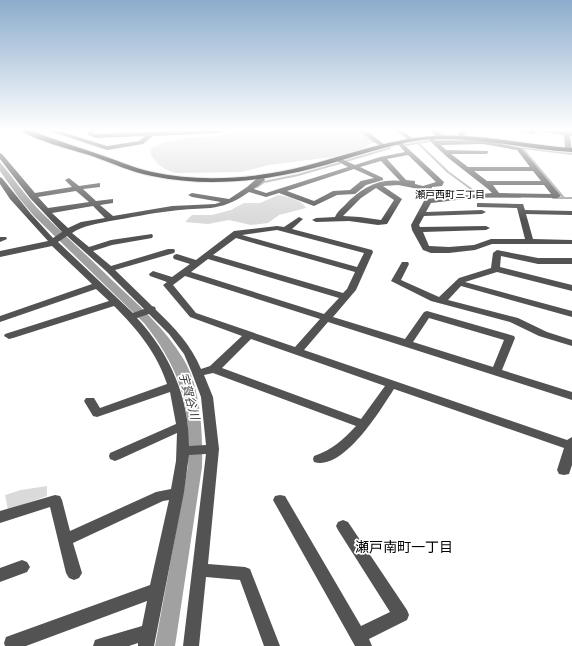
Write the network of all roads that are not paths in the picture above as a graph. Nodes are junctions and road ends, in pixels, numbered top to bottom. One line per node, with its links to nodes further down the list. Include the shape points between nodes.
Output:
1 (3, 159): 28 (street)
2 (107, 159): 14 (main road, via 151,173 207,180)
3 (338, 159): 11 (street); 14 (main road)
4 (379, 159): 11 (street)
5 (383, 159): 21 (street, via 404,181)
6 (416, 159): 21 (street, via 440,182)
7 (454, 159): 12 (street)
8 (487, 159): 10 (street)
9 (528, 159): 13 (street)
10 (492, 160): 12 (street); 13 (street)
11 (355, 167): 24 (street); 24 (street, via 381,179 364,183 352,192 336,193 314,204)
12 (467, 169): 17 (street)
13 (536, 169): 18 (street)
14 (261, 177): 23 (street, via 261,180)
15 (0, 179): 25 (street)
16 (69, 180): 22 (street)
17 (484, 183): 18 (street); 27 (street)
18 (547, 183): 27 (street, via 557,196)
19 (97, 185): 22 (street)
20 (377, 185): 21 (street, via 396,183); 39 (street, via 370,186 360,193 339,216); 39 (street, via 398,199 384,222)
21 (427, 187): 30 (street)
22 (78, 188): 28 (street); 33 (street)
23 (249, 190): 24 (street, via 266,195); 32 (street)
24 (278, 190)
25 (4, 193): 49 (street)
26 (192, 195): 32 (street)
27 (497, 195): 29 (street)
28 (33, 196): 35 (street)
29 (473, 196): 30 (street); 34 (street, via 478,200)
30 (441, 199): 38 (street, via 428,200)
31 (110, 200): 33 (street)
32 (231, 201): 41 (street, via 210,207 172,208)
33 (94, 203): 35 (street); 41 (street)
34 (481, 209): 36 (street, via 520,206); 38 (street); 43 (street)
35 (47, 211): 46 (street)
36 (522, 212): 37 (street); 51 (street)
37 (572, 213)
38 (422, 214): 45 (street, via 415,225)
39 (340, 218): 42 (street)
40 (299, 219): 44 (street)
41 (111, 220): 46 (street, via 84,224)
42 (316, 220)
43 (486, 228): 45 (street); 50 (street)
44 (286, 230): 47 (street, via 278,228); 61 (street, via 369,252)
45 (416, 230): 50 (street, via 426,248 431,250 475,247)
46 (67, 233): 49 (street); 53 (street)
47 (234, 235): 55 (street); 61 (street)
48 (149, 236): 53 (street)
49 (55, 241): 54 (street); 66 (street)
50 (491, 241): 51 (street)
51 (530, 242): 52 (street)
52 (572, 242)
53 (87, 250): 59 (street)
54 (0, 254)
55 (207, 256): 57 (street); 68 (street)
56 (572, 261): 60 (street, via 538,261 497,253)
57 (197, 264): 59 (street, via 174,254); 62 (street)
58 (405, 264): 69 (street, via 396,281)
59 (109, 269): 71 (street)
60 (495, 269): 65 (street); 67 (street)
61 (360, 271): 68 (street)
62 (184, 273): 64 (street); 74 (street)
63 (153, 274): 64 (street)
64 (174, 281): 76 (street, via 168,285 193,315)
65 (459, 283): 69 (street); 72 (street)
66 (98, 284): 70 (street); 75 (street)
67 (572, 288)
68 (345, 297): 74 (street)
69 (441, 301): 78 (street, via 514,320 542,334)
70 (116, 302): 73 (street); 77 (street)
71 (150, 310): 73 (street); 83 (street, via 173,332)
72 (572, 314)
73 (133, 317): 85 (street, via 158,349)
74 (326, 318): 79 (street); 80 (street)
75 (0, 319)
76 (249, 335): 80 (street); 81 (street)
77 (9, 336)
78 (572, 343)
79 (407, 344): 82 (street); 82 (street, via 428,314 510,338)
80 (297, 351): 84 (street)
81 (214, 369): 83 (street); 88 (street)
82 (496, 372): 86 (street)
83 (198, 373): 92 (street, via 207,397)
84 (392, 384): 88 (street); 90 (street)
85 (174, 386): 87 (street, via 96,413); 89 (street)
86 (572, 396)
87 (90, 401)
88 (364, 425): 94 (street, via 328,457)
89 (182, 426): 91 (street); 93 (street)
90 (571, 444): 95 (street)
91 (186, 450): 92 (street); 96 (street)
92 (211, 450): 102 (street)
93 (115, 456)
94 (319, 459)
95 (564, 470)
96 (176, 494): 100 (street, via 161,496); 105 (street)
97 (280, 500): 107 (street)
98 (0, 517): 100 (street, via 54,500)
99 (343, 526): 107 (street, via 401,615)
100 (65, 540): 103 (street)
101 (22, 567): 104 (street)
102 (200, 570): 110 (street); 111 (street, via 245,574)
103 (74, 574)
104 (0, 575)
105 (157, 590): 106 (street); 108 (street)
106 (147, 639): 109 (street)
107 (361, 641)
108 (12, 643)
109 (101, 646)
110 (191, 646)
111 (272, 646)

